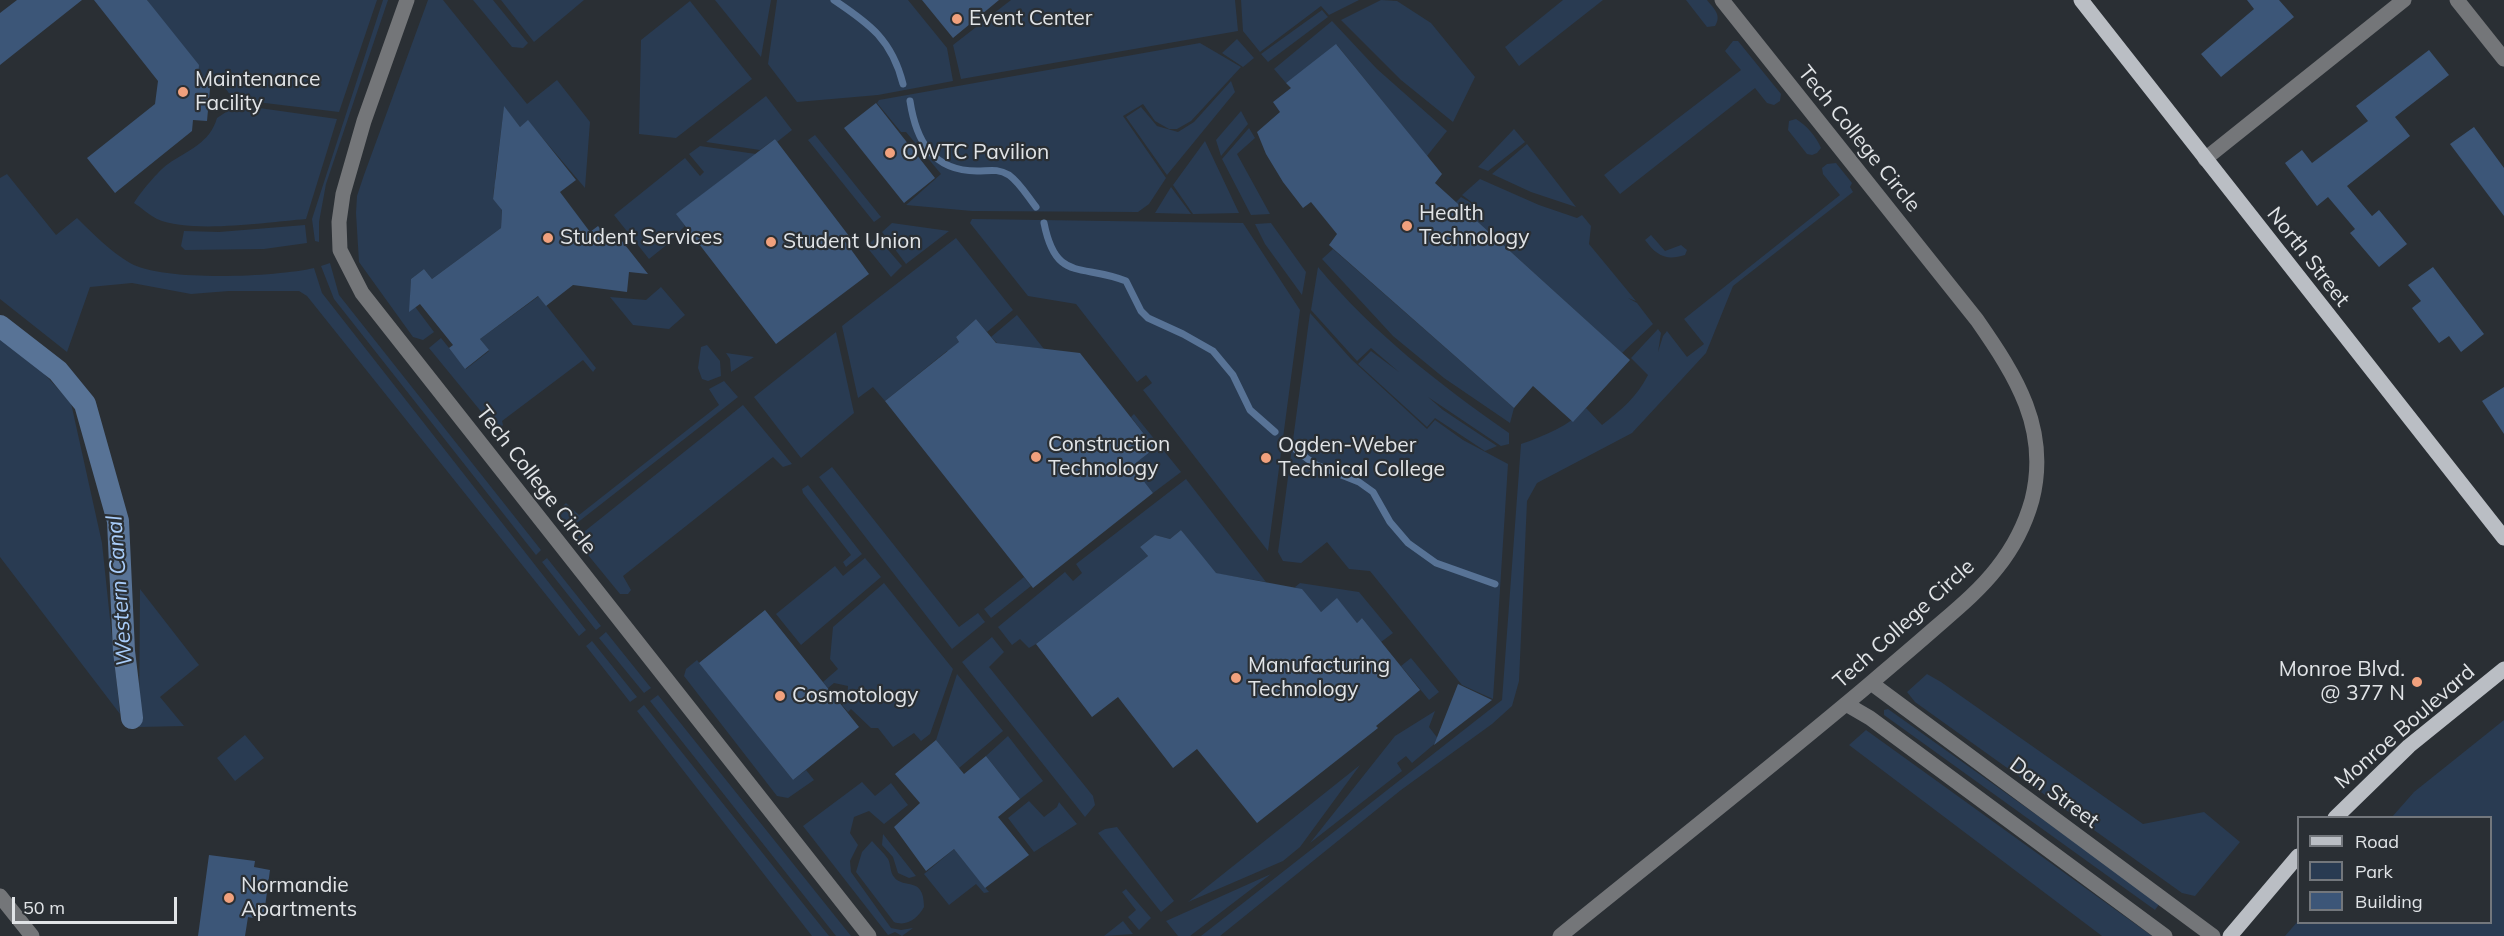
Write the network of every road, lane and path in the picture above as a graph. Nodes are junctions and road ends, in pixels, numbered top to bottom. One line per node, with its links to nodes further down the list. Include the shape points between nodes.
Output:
1 (407, 0): 16 (street, Tech College Circle, via 343,194 340,250 362,293)
2 (1722, 0): 10 (street, Tech College Circle, via 1977,320 2012,371 2031,416 2037,460 2035,483 2014,544 1977,592)
3 (2081, 0): 7 (main road, North Street)
4 (2404, 0): 7 (street)
5 (2457, 0): 6 (street)
6 (2504, 59)
7 (2205, 159): 8 (main road, North Street)
8 (2504, 538)
9 (2504, 669): 12 (main road, Monroe Boulevard, via 2409,746)
10 (1871, 683): 11 (street, Tech College Circle); 19 (street, Dan Street)
11 (1846, 704): 17 (street, Tech College Circle); 18 (street)
12 (2337, 816)
13 (2297, 857): 20 (main road)
14 (0, 896): 15 (street)
15 (32, 936)
16 (869, 936)
17 (1560, 936)
18 (2165, 936)
19 (2213, 936)
20 (2230, 936)

